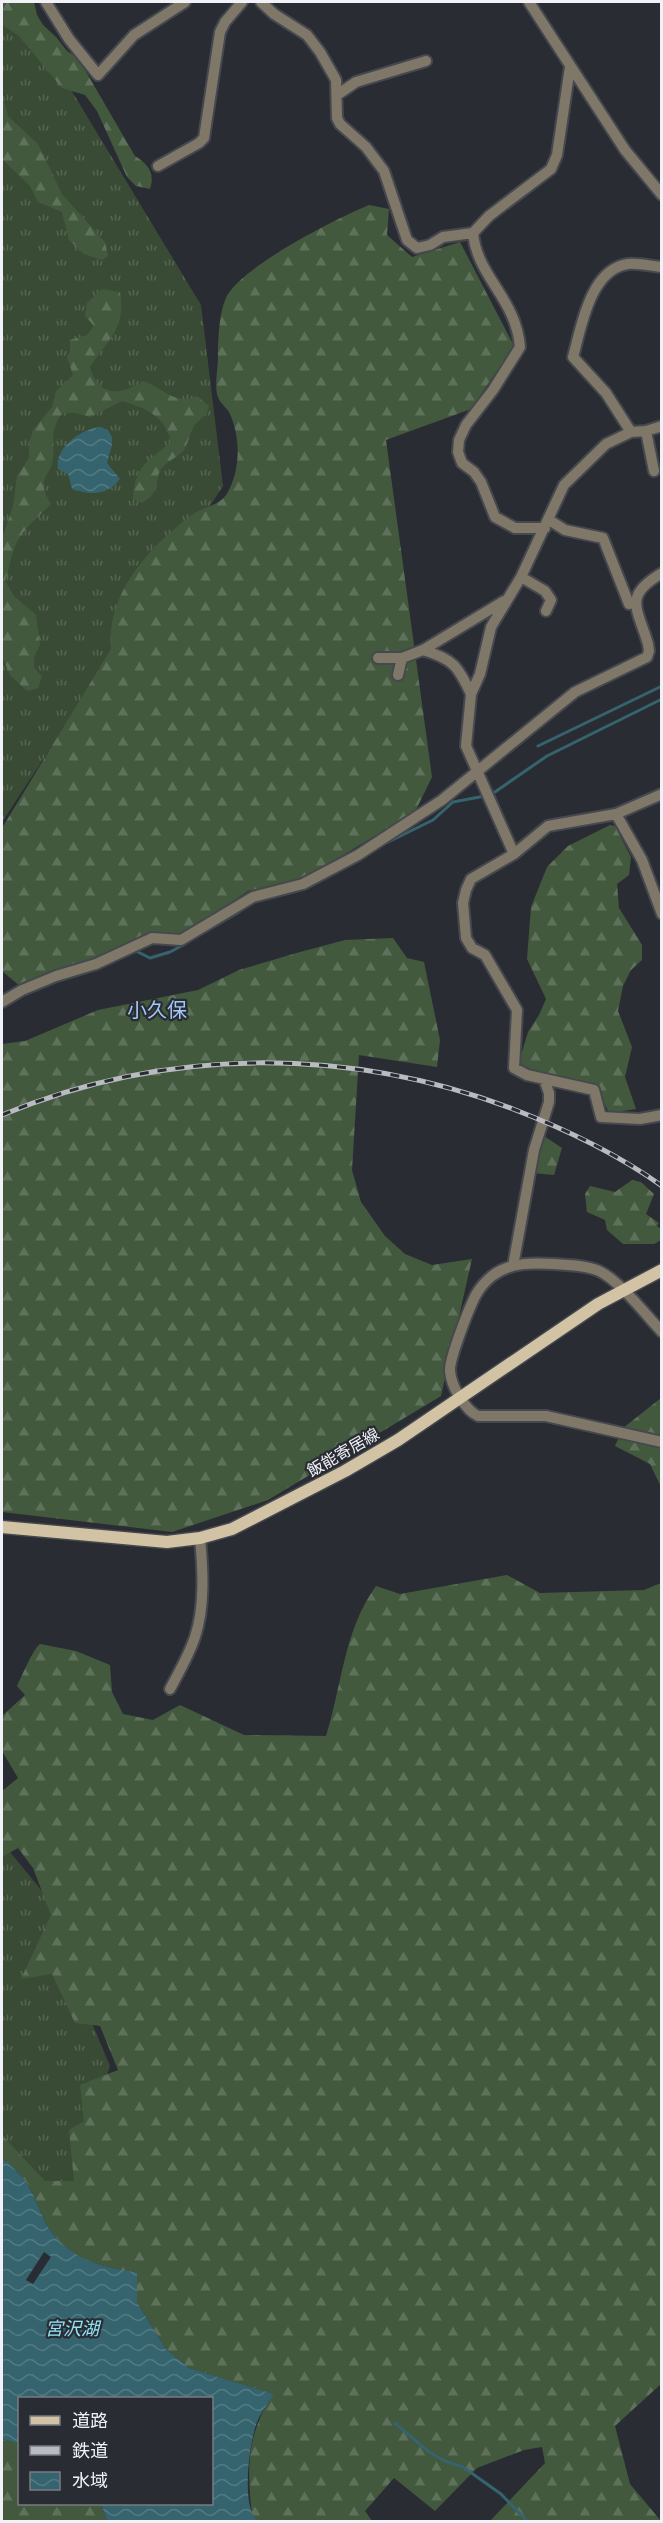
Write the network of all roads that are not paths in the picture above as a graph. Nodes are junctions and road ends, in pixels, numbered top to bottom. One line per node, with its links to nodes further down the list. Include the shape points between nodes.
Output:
1 (46, 2): 2 (street, via 98,75 134,35)
2 (185, 2)
3 (242, 2): 9 (street, via 220,32 204,138)
4 (261, 2): 8 (street, via 307,35 336,80)
5 (529, 2): 7 (street)
6 (426, 61): 8 (street, via 356,82)
7 (570, 67): 10 (street, via 625,150); 11 (street, via 557,155 551,169)
8 (337, 95): 11 (street, via 337,118 384,171 411,246 423,248 443,237)
9 (158, 166)
10 (662, 195)
11 (473, 233): 17 (street, via 478,260 507,302 520,347 466,424 458,452 462,463 481,482 495,517 515,528)
12 (662, 267): 15 (street, via 627,264 609,273 595,289 586,310 573,357 606,393)
13 (662, 426): 14 (street)
14 (646, 431): 15 (street); 16 (street)
15 (631, 432): 17 (street, via 606,444 564,485)
16 (654, 471)
17 (547, 524): 19 (street); 21 (street, via 603,538 629,603)
18 (662, 573): 21 (street, via 643,584)
19 (521, 577): 20 (street); 22 (street, via 545,591 551,600)
20 (505, 601): 23 (street); 27 (street, via 491,627)
21 (636, 602): 28 (street, via 648,644 647,657 575,692)
22 (546, 611)
23 (423, 650): 25 (street); 27 (street, via 446,657 456,665)
24 (378, 658): 25 (street)
25 (402, 658): 26 (street)
26 (398, 675)
27 (471, 694): 28 (street, via 466,746)
28 (478, 772): 31 (street); 33 (street, via 358,855 303,884 254,897 181,940 152,938 96,964 22,990)
29 (662, 794): 30 (street)
30 (616, 814): 31 (street, via 548,826); 32 (street, via 642,860)
31 (514, 854): 34 (street, via 471,879 463,903 466,938 472,948 485,955 518,1010 514,1068)
32 (662, 914)
33 (2, 1002)
34 (544, 1079): 35 (street, via 594,1090 601,1117 640,1119); 36 (street, via 549,1102 534,1150)
35 (662, 1114)
36 (513, 1266): 38 (street, via 531,1263 588,1268 600,1272); 40 (street, via 492,1276 473,1300 450,1367)
37 (658, 1272): 38 (main road, 飯能寄居線)
38 (622, 1291): 39 (street); 40 (main road, 飯能寄居線)
39 (662, 1332)
40 (462, 1399): 41 (street, via 478,1416 546,1416); 43 (main road, 飯能寄居線, via 398,1440 247,1524)
41 (662, 1442)
42 (2, 1527): 43 (main road, 飯能寄居線, via 151,1542)
43 (200, 1538): 44 (street, via 197,1631)
44 (170, 1689)

